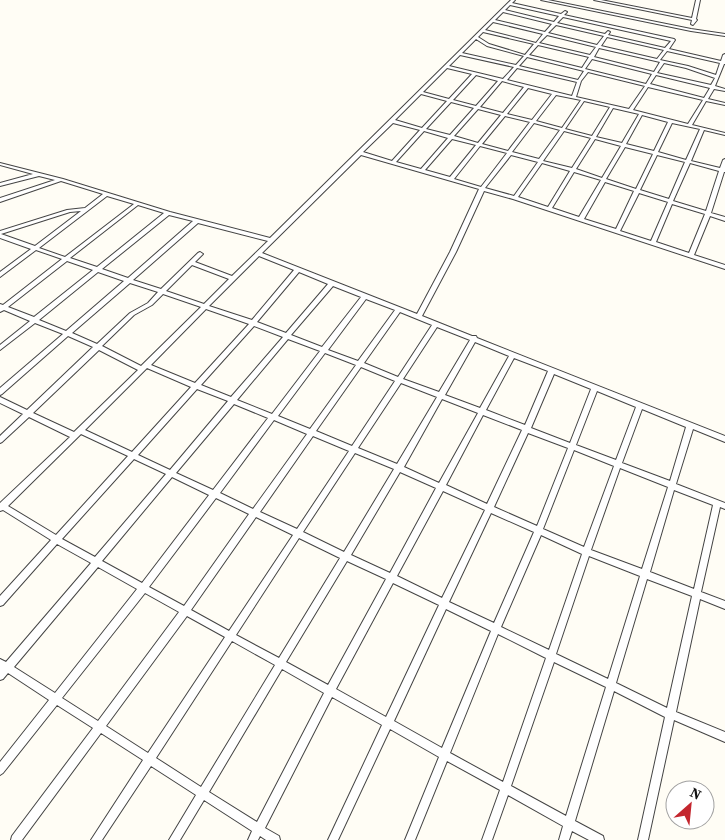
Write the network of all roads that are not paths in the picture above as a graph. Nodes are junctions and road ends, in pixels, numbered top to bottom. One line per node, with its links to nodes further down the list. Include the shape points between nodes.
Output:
1 (543, 0): 7 (street)
2 (596, 0): 6 (street)
3 (627, 0): 6 (street)
4 (698, 0): 11 (street)
5 (511, 2): 8 (street); 9 (street)
6 (624, 5): 10 (street); 11 (street)
7 (570, 6): 9 (street); 10 (street)
8 (502, 11): 12 (street); 13 (street)
9 (562, 15): 13 (street); 14 (street)
10 (620, 16): 14 (street); 15 (street)
11 (694, 20): 16 (street)
12 (492, 21): 17 (street); 18 (street)
13 (555, 24): 18 (street); 20 (street)
14 (612, 26): 20 (street); 22 (street)
15 (681, 28): 16 (street); 22 (street)
16 (690, 30): 19 (street)
17 (482, 31): 21 (street); 23 (street)
18 (546, 34): 23 (street); 24 (street)
19 (725, 35)
20 (606, 36): 24 (street); 25 (street)
21 (476, 37): 26 (street); 28 (street)
22 (673, 40): 25 (street)
23 (536, 44): 28 (street); 29 (street)
24 (598, 47): 29 (street); 30 (street)
25 (666, 50): 30 (street); 32 (street)
26 (460, 54): 33 (street); 34 (street)
27 (725, 55): 32 (street)
28 (526, 56): 34 (street); 35 (street)
29 (591, 57): 35 (street); 37 (street)
30 (658, 60): 31 (street)
31 (663, 62): 37 (street); 38 (street)
32 (723, 63): 38 (street)
33 (446, 67): 36 (street); 45 (street)
34 (517, 67): 39 (street); 40 (street)
35 (585, 70): 40 (street); 41 (street)
36 (475, 74): 39 (street); 49 (street)
37 (656, 74): 41 (street); 43 (street)
38 (718, 77): 43 (street)
39 (503, 80): 42 (street); 52 (street)
40 (579, 81): 47 (street)
41 (647, 85): 48 (street); 54 (street)
42 (527, 86): 46 (street); 55 (street)
43 (713, 87): 44 (street); 48 (street)
44 (725, 90)
45 (421, 92): 49 (street); 57 (street)
46 (555, 93): 47 (street); 58 (street)
47 (574, 98): 50 (street)
48 (705, 99): 51 (street); 60 (street)
49 (451, 100): 52 (street); 63 (street)
50 (583, 100): 53 (street); 61 (street)
51 (725, 104)
52 (478, 107): 55 (street); 65 (street)
53 (612, 107): 54 (street); 66 (street)
54 (630, 111): 56 (street)
55 (506, 114): 58 (street); 67 (street)
56 (641, 114): 59 (street); 68 (street)
57 (392, 121): 63 (street); 69 (street)
58 (533, 121): 61 (street); 70 (street)
59 (671, 121): 60 (street); 71 (street)
60 (689, 126): 62 (street)
61 (564, 128): 66 (street); 73 (street)
62 (702, 128): 64 (street); 75 (street)
63 (423, 129): 65 (street); 74 (street)
64 (725, 134)
65 (453, 137): 67 (street); 78 (street)
66 (593, 137): 68 (street); 77 (street)
67 (480, 144): 70 (street); 81 (street)
68 (622, 144): 71 (street); 83 (street)
69 (360, 153): 74 (street); 101 (street)
70 (510, 153): 73 (street); 85 (street)
71 (656, 153): 75 (street); 86 (street)
72 (725, 160): 79 (street)
73 (540, 161): 77 (street); 88 (street)
74 (393, 162): 78 (street)
75 (688, 162): 79 (street); 90 (street)
76 (0, 164): 80 (street)
77 (573, 170): 83 (street); 93 (street)
78 (422, 171): 81 (street)
79 (723, 171): 95 (street)
80 (40, 174): 82 (street); 84 (street)
81 (451, 179): 85 (street)
82 (61, 180): 87 (street); 89 (street)
83 (603, 180): 86 (street); 96 (street)
84 (0, 185)
85 (482, 189): 88 (street); 121 (street)
86 (639, 190): 90 (street); 99 (street)
87 (104, 195): 91 (street); 92 (street)
88 (515, 198): 93 (street)
89 (0, 200)
90 (672, 201): 95 (street); 102 (street)
91 (137, 204): 94 (street); 107 (street)
92 (84, 209): 100 (street); 103 (street)
93 (549, 209): 96 (street)
94 (168, 213): 98 (street); 110 (street)
95 (708, 213): 97 (street); 106 (street)
96 (582, 219): 99 (street)
97 (725, 219)
98 (197, 220): 101 (street); 114 (street)
99 (618, 230): 102 (street)
100 (0, 234): 103 (street)
101 (271, 240): 105 (street)
102 (653, 242): 106 (street)
103 (34, 248): 107 (street); 112 (street)
104 (200, 254): 108 (street)
105 (259, 254): 111 (street); 113 (street)
106 (691, 255): 109 (street)
107 (64, 258): 110 (street); 119 (street)
108 (191, 263): 113 (street); 116 (street)
109 (725, 267)
110 (97, 269): 114 (street); 122 (street)
111 (298, 269): 115 (street); 123 (street)
112 (0, 274)
113 (234, 279): 118 (street)
114 (128, 280): 116 (street); 125 (street)
115 (332, 283): 117 (street); 126 (street)
116 (162, 291): 118 (street); 128 (street, via 150,304 132,314)
117 (364, 296): 120 (street); 130 (street)
118 (206, 306): 123 (street); 133 (street)
119 (1, 307): 122 (street)
120 (399, 309): 121 (street); 132 (street)
121 (419, 316): 124 (street)
122 (35, 319): 125 (street); 129 (street)
123 (253, 323): 126 (street); 136 (street)
124 (436, 324): 127 (street); 135 (street)
125 (68, 333): 128 (street); 138 (street)
126 (288, 336): 130 (street); 141 (street)
127 (474, 338): 131 (street); 139 (street)
128 (99, 347): 133 (street); 144 (street)
129 (0, 348)
130 (324, 350): 132 (street); 145 (street)
131 (513, 354): 134 (street); 143 (street)
132 (360, 364): 135 (street); 148 (street)
133 (144, 367): 136 (street); 149 (street)
134 (552, 370): 137 (street); 147 (street)
135 (399, 378): 139 (street); 153 (street)
136 (197, 385): 141 (street); 154 (street)
137 (595, 388): 142 (street); 152 (street)
138 (0, 392)
139 (442, 395): 143 (street); 156 (street)
140 (0, 400): 144 (street)
141 (234, 400): 145 (street); 157 (street)
142 (640, 406): 146 (street); 155 (street)
143 (482, 411): 147 (street); 159 (street)
144 (28, 414): 149 (street); 151 (street)
145 (273, 415): 148 (street); 160 (street)
146 (690, 426): 150 (street); 158 (street)
147 (527, 428): 152 (street); 163 (street)
148 (310, 432): 153 (street); 164 (street)
149 (78, 434): 154 (street); 162 (street)
150 (725, 439)
151 (0, 440)
152 (571, 446): 155 (street); 165 (street)
153 (353, 449): 156 (street); 166 (street)
154 (133, 454): 157 (street); 167 (street)
155 (617, 463): 158 (street); 168 (street)
156 (399, 468): 159 (street); 169 (street)
157 (172, 474): 160 (street); 170 (street)
158 (670, 484): 161 (street); 171 (street)
159 (440, 487): 163 (street); 172 (street)
160 (214, 494): 164 (street); 173 (street)
161 (721, 504): 174 (street)
162 (1, 507): 167 (street)
163 (490, 508): 165 (street); 176 (street)
164 (255, 512): 166 (street); 178 (street)
165 (539, 530): 168 (street); 179 (street)
166 (298, 533): 169 (street); 180 (street)
167 (57, 540): 170 (street); 175 (street)
168 (587, 552): 171 (street); 181 (street)
169 (345, 556): 172 (street); 182 (street)
170 (98, 562): 173 (street); 183 (street)
171 (644, 573): 174 (street); 185 (street)
172 (392, 578): 176 (street); 186 (street)
173 (144, 587): 178 (street); 187 (street)
174 (698, 594): 177 (street); 188 (street)
175 (0, 602)
176 (444, 602): 179 (street); 189 (street)
177 (725, 605)
178 (186, 610): 180 (street); 190 (street)
179 (496, 628): 181 (street); 192 (street)
180 (230, 635): 182 (street); 193 (street)
181 (553, 655): 185 (street); 195 (street)
182 (280, 663): 186 (street); 196 (street)
183 (3, 666): 184 (street); 187 (street)
184 (0, 676)
185 (610, 684): 188 (street); 197 (street)
186 (330, 690): 189 (street); 198 (street)
187 (57, 699): 190 (street); 194 (street)
188 (672, 715): 191 (street); 209 (street)
189 (388, 723): 192 (street); 204 (street)
190 (99, 728): 193 (street); 199 (street)
191 (725, 737)
192 (444, 754): 195 (street); 205 (street)
193 (150, 758): 196 (street); 200 (street)
194 (0, 770)
195 (506, 789): 197 (street); 206 (street)
196 (203, 793): 198 (street); 201 (street)
197 (569, 823): 207 (street); 208 (street)
198 (258, 829): 202 (street); 203 (street)
199 (16, 840)
200 (96, 840)
201 (174, 840)
202 (252, 840)
203 (275, 840)
204 (333, 840)
205 (410, 840)
206 (487, 840)
207 (564, 840)
208 (599, 840)
209 (643, 840)

